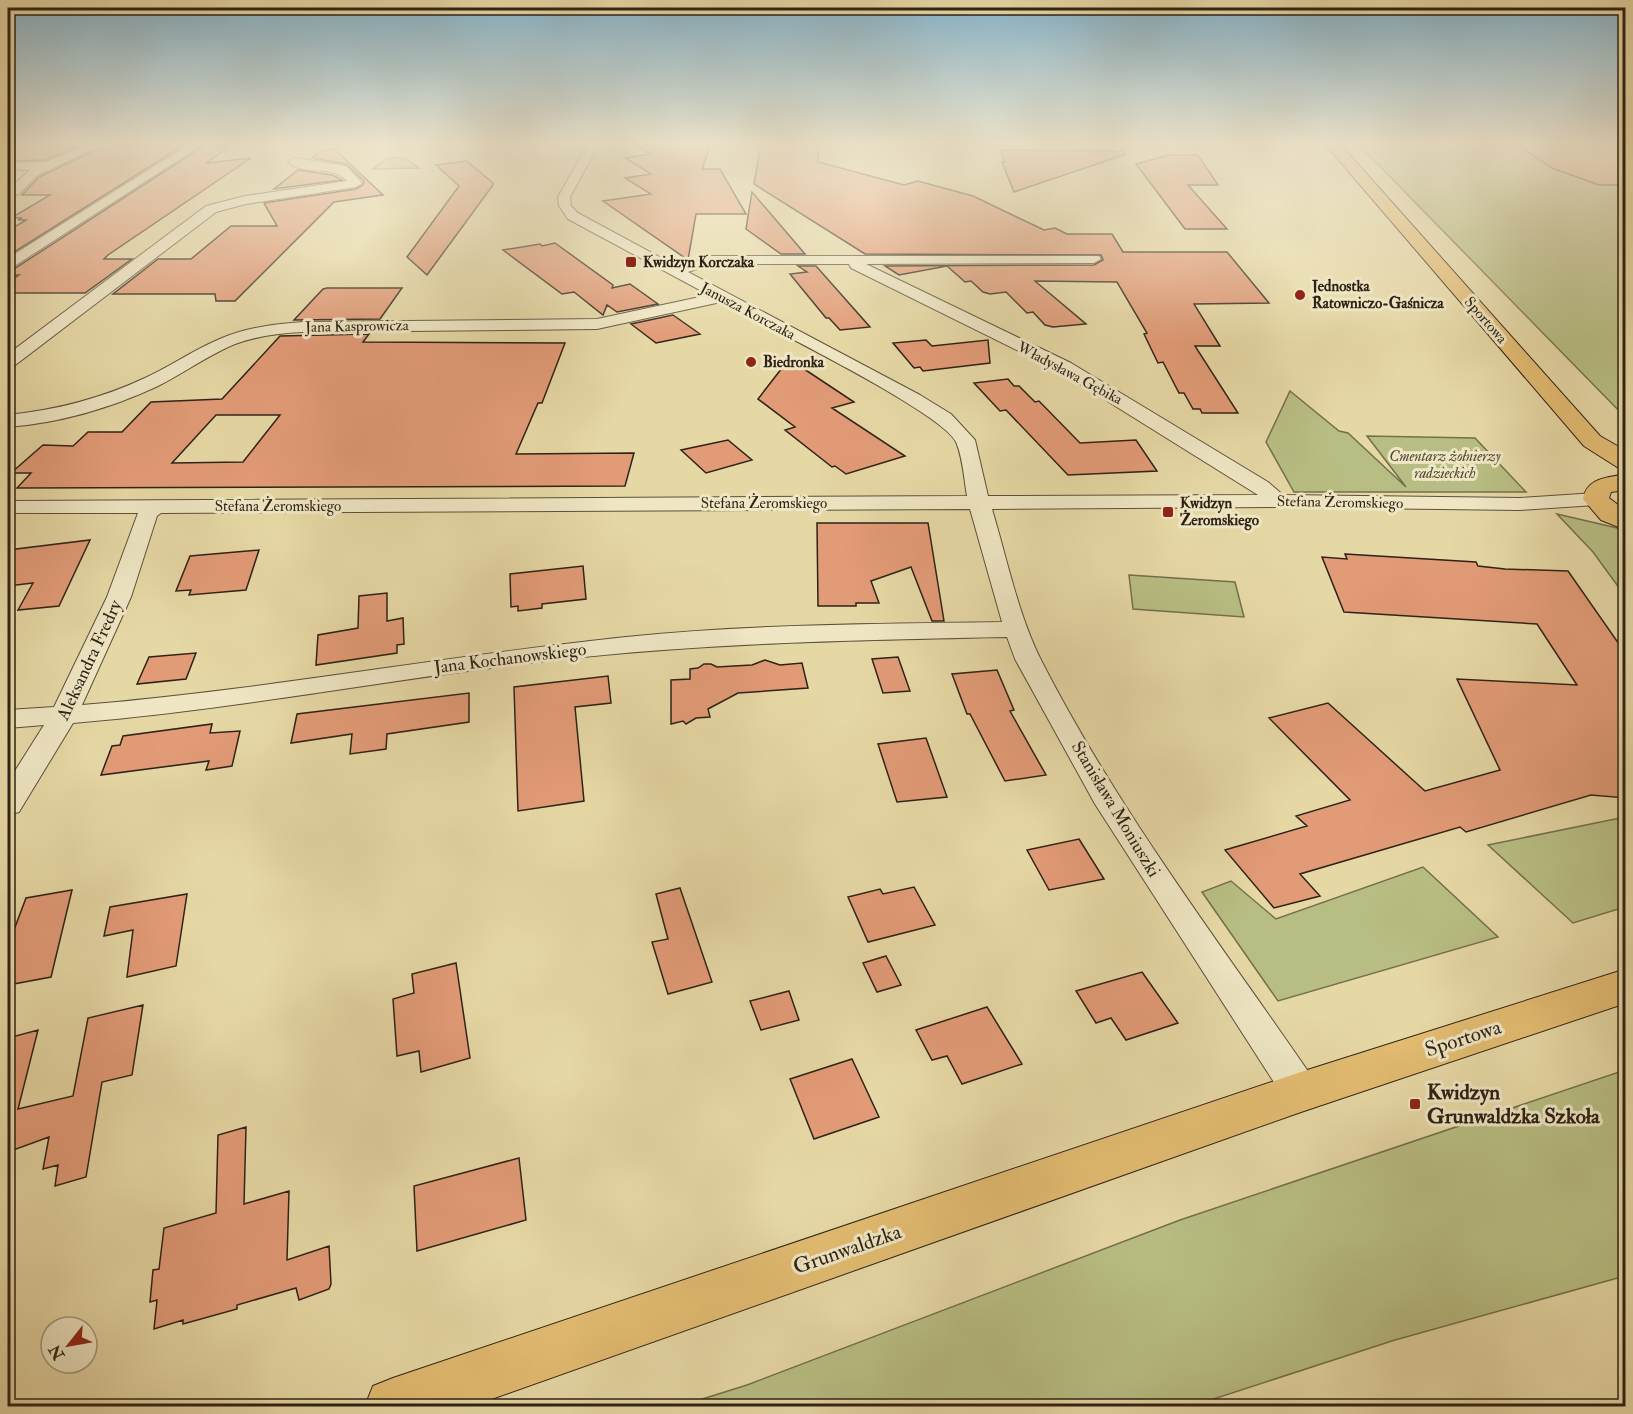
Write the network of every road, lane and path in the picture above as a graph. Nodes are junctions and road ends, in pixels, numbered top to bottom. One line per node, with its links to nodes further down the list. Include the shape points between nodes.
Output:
1 (94, 210): 7 (street)
2 (209, 210): 10 (street)
3 (569, 210): 8 (street, Janusza Korczaka, via 579,220)
4 (1390, 210): 12 (main road, Sportowa, via 1592,441)
5 (1094, 259): 6 (street)
6 (855, 260): 8 (street, via 711,260); 13 (street, Władysława Gębika, via 856,265 1065,367 1261,486)
7 (8, 264)
8 (674, 271): 9 (street, Janusza Korczaka)
9 (721, 297): 11 (street, Jana Kasprowicza, via 597,324 269,330 223,344 171,373 103,403); 14 (street, Janusza Korczaka, via 944,418 964,440)
10 (8, 362)
11 (8, 421)
12 (1616, 494): 13 (street, Stefana Żeromskiego, via 1520,504)
13 (1277, 501): 14 (street, Stefana Żeromskiego)
14 (980, 502): 16 (street, Stefana Żeromskiego); 17 (street, Stanisława Moniuszki)
15 (8, 507): 16 (street, Stefana Żeromskiego)
16 (154, 507): 18 (street, Aleksandra Fredry, via 147,515 119,597)
17 (1016, 629): 18 (street, Jana Kochanowskiego, via 809,632 663,641); 22 (street, Stanisława Moniuszki, via 1105,797)
18 (64, 715): 19 (street, Jana Kochanowskiego); 20 (street, Aleksandra Fredry)
19 (8, 719)
20 (8, 805)
21 (1626, 986): 22 (main road, Sportowa)
22 (1301, 1092): 23 (main road, Grunwaldzka)
23 (393, 1407)

